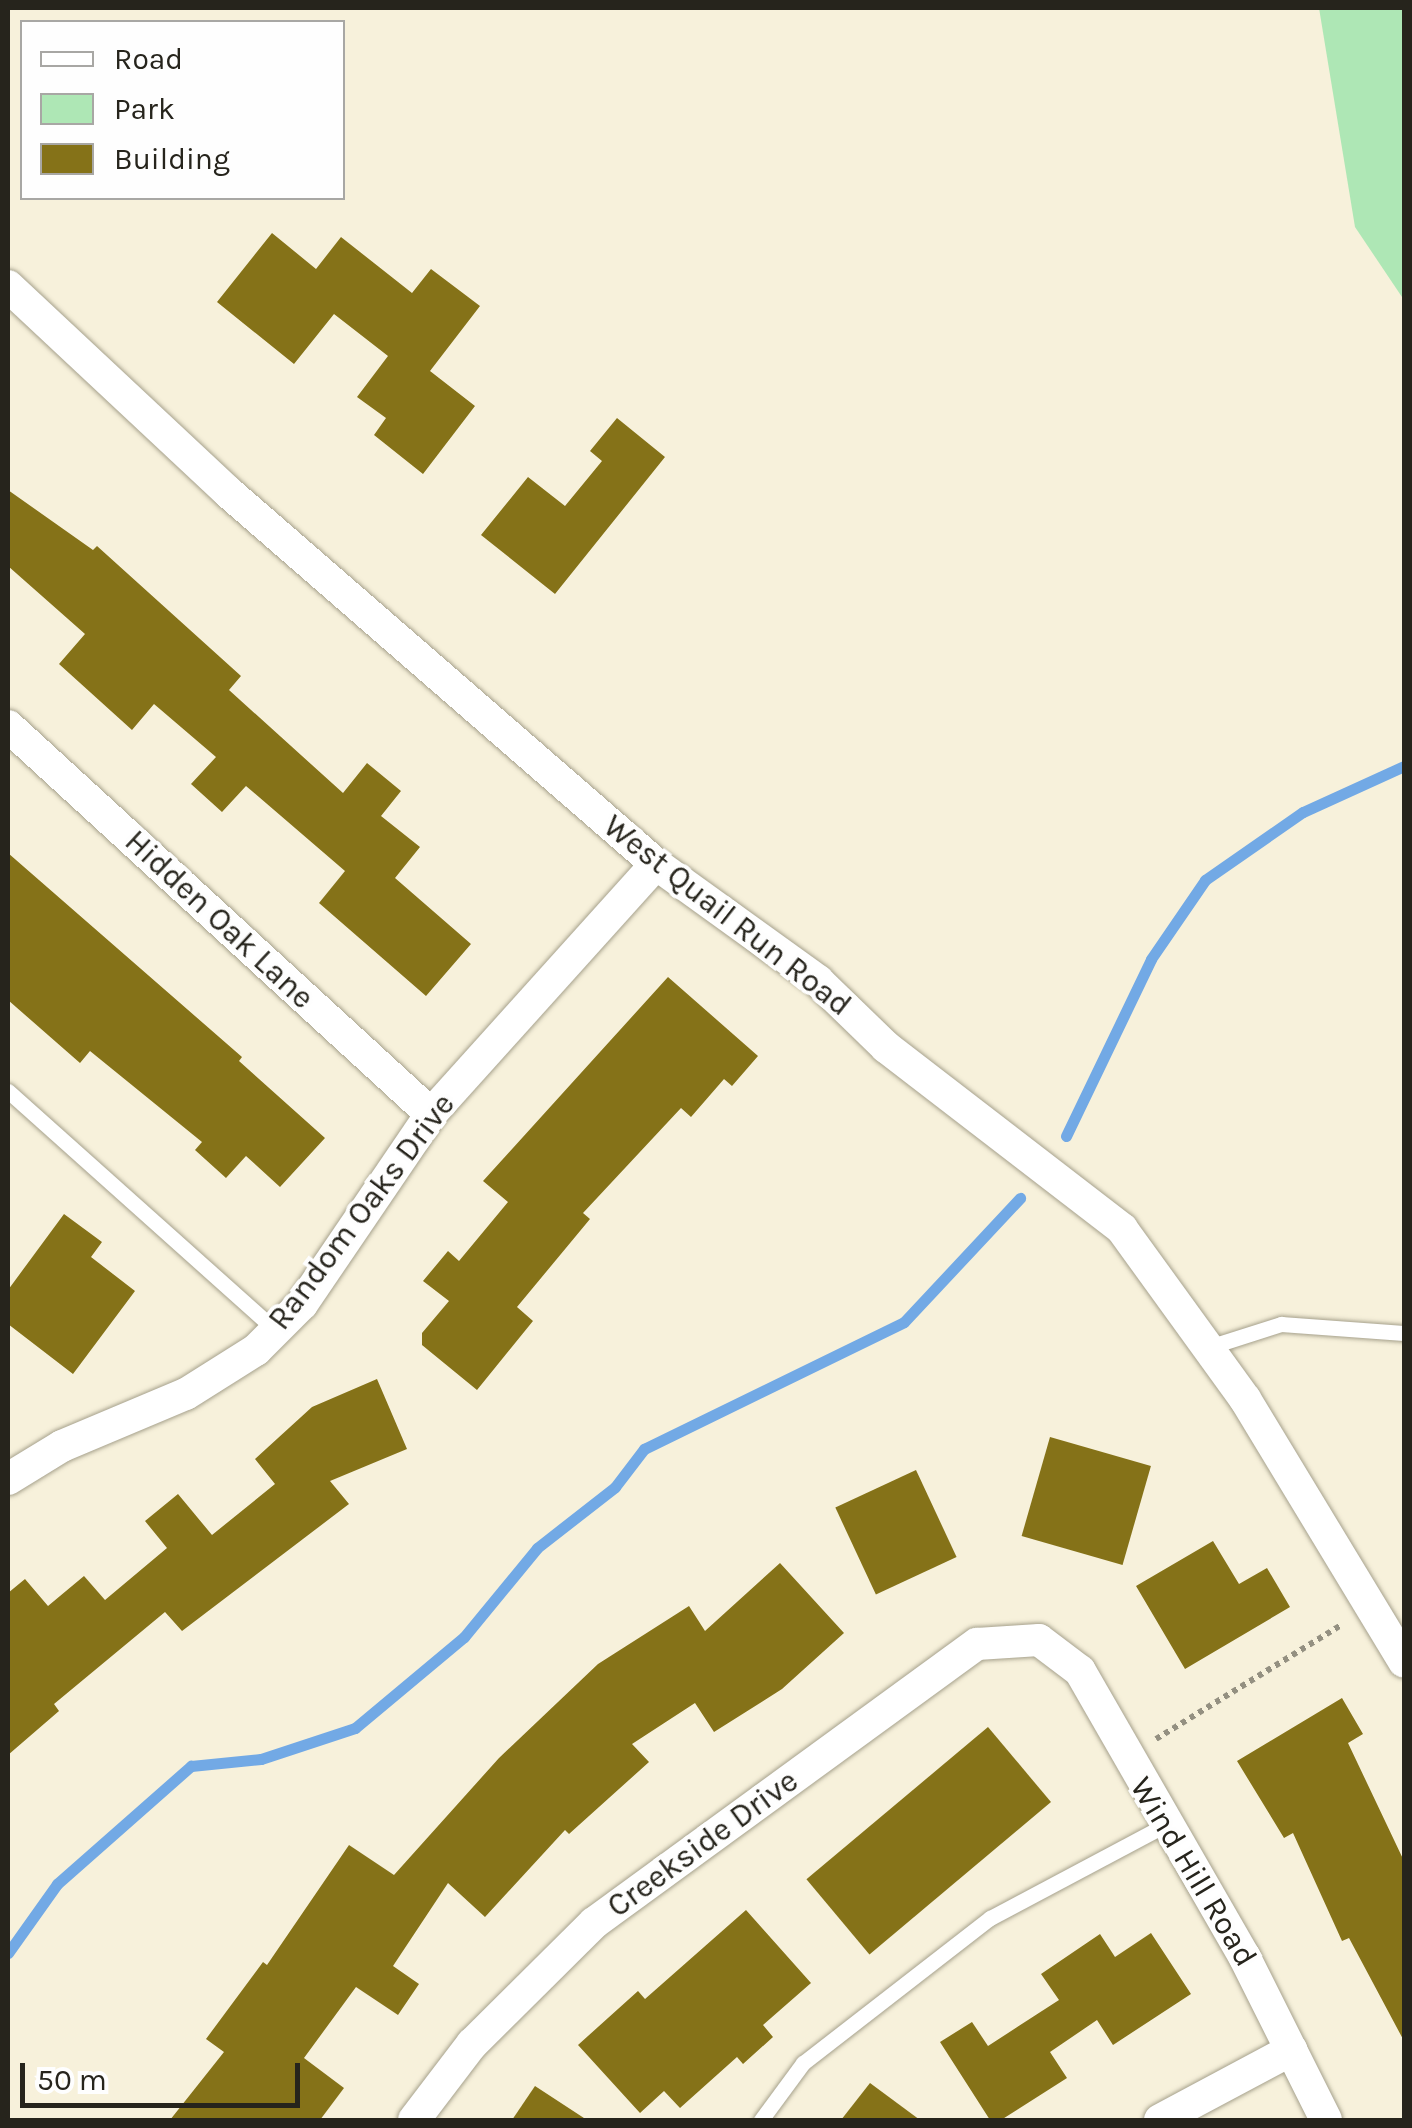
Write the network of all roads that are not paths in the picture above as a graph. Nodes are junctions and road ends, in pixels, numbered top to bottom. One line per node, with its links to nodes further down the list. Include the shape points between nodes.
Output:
1 (8, 286): 3 (street, West Quail Run Road, via 184,454)
2 (9, 731): 5 (street, Hidden Oak Lane)
3 (656, 864): 5 (street, Random Oaks Drive); 8 (street, West Quail Run Road, via 818,981 886,1048 1122,1229)
4 (8, 1091): 6 (lane)
5 (431, 1114): 6 (street, Random Oaks Drive, via 302,1304)
6 (275, 1330): 9 (street, Random Oaks Drive, via 186,1394 62,1446)
7 (1404, 1333): 8 (lane, via 1282,1324)
8 (1209, 1347): 11 (street, West Quail Run Road)
9 (8, 1480)
10 (1039, 1640): 12 (street, Wind Hill Road, via 1080,1671); 14 (street, Creekside Drive, via 977,1644 594,1924 472,2044)
11 (1404, 1662)
12 (1165, 1825): 13 (street, Wind Hill Road); 15 (lane, via 990,1918 803,2063)
13 (1291, 2050): 16 (street); 17 (street, Wind Hill Road)
14 (414, 2120)
15 (761, 2120)
16 (1160, 2120)
17 (1326, 2120)

